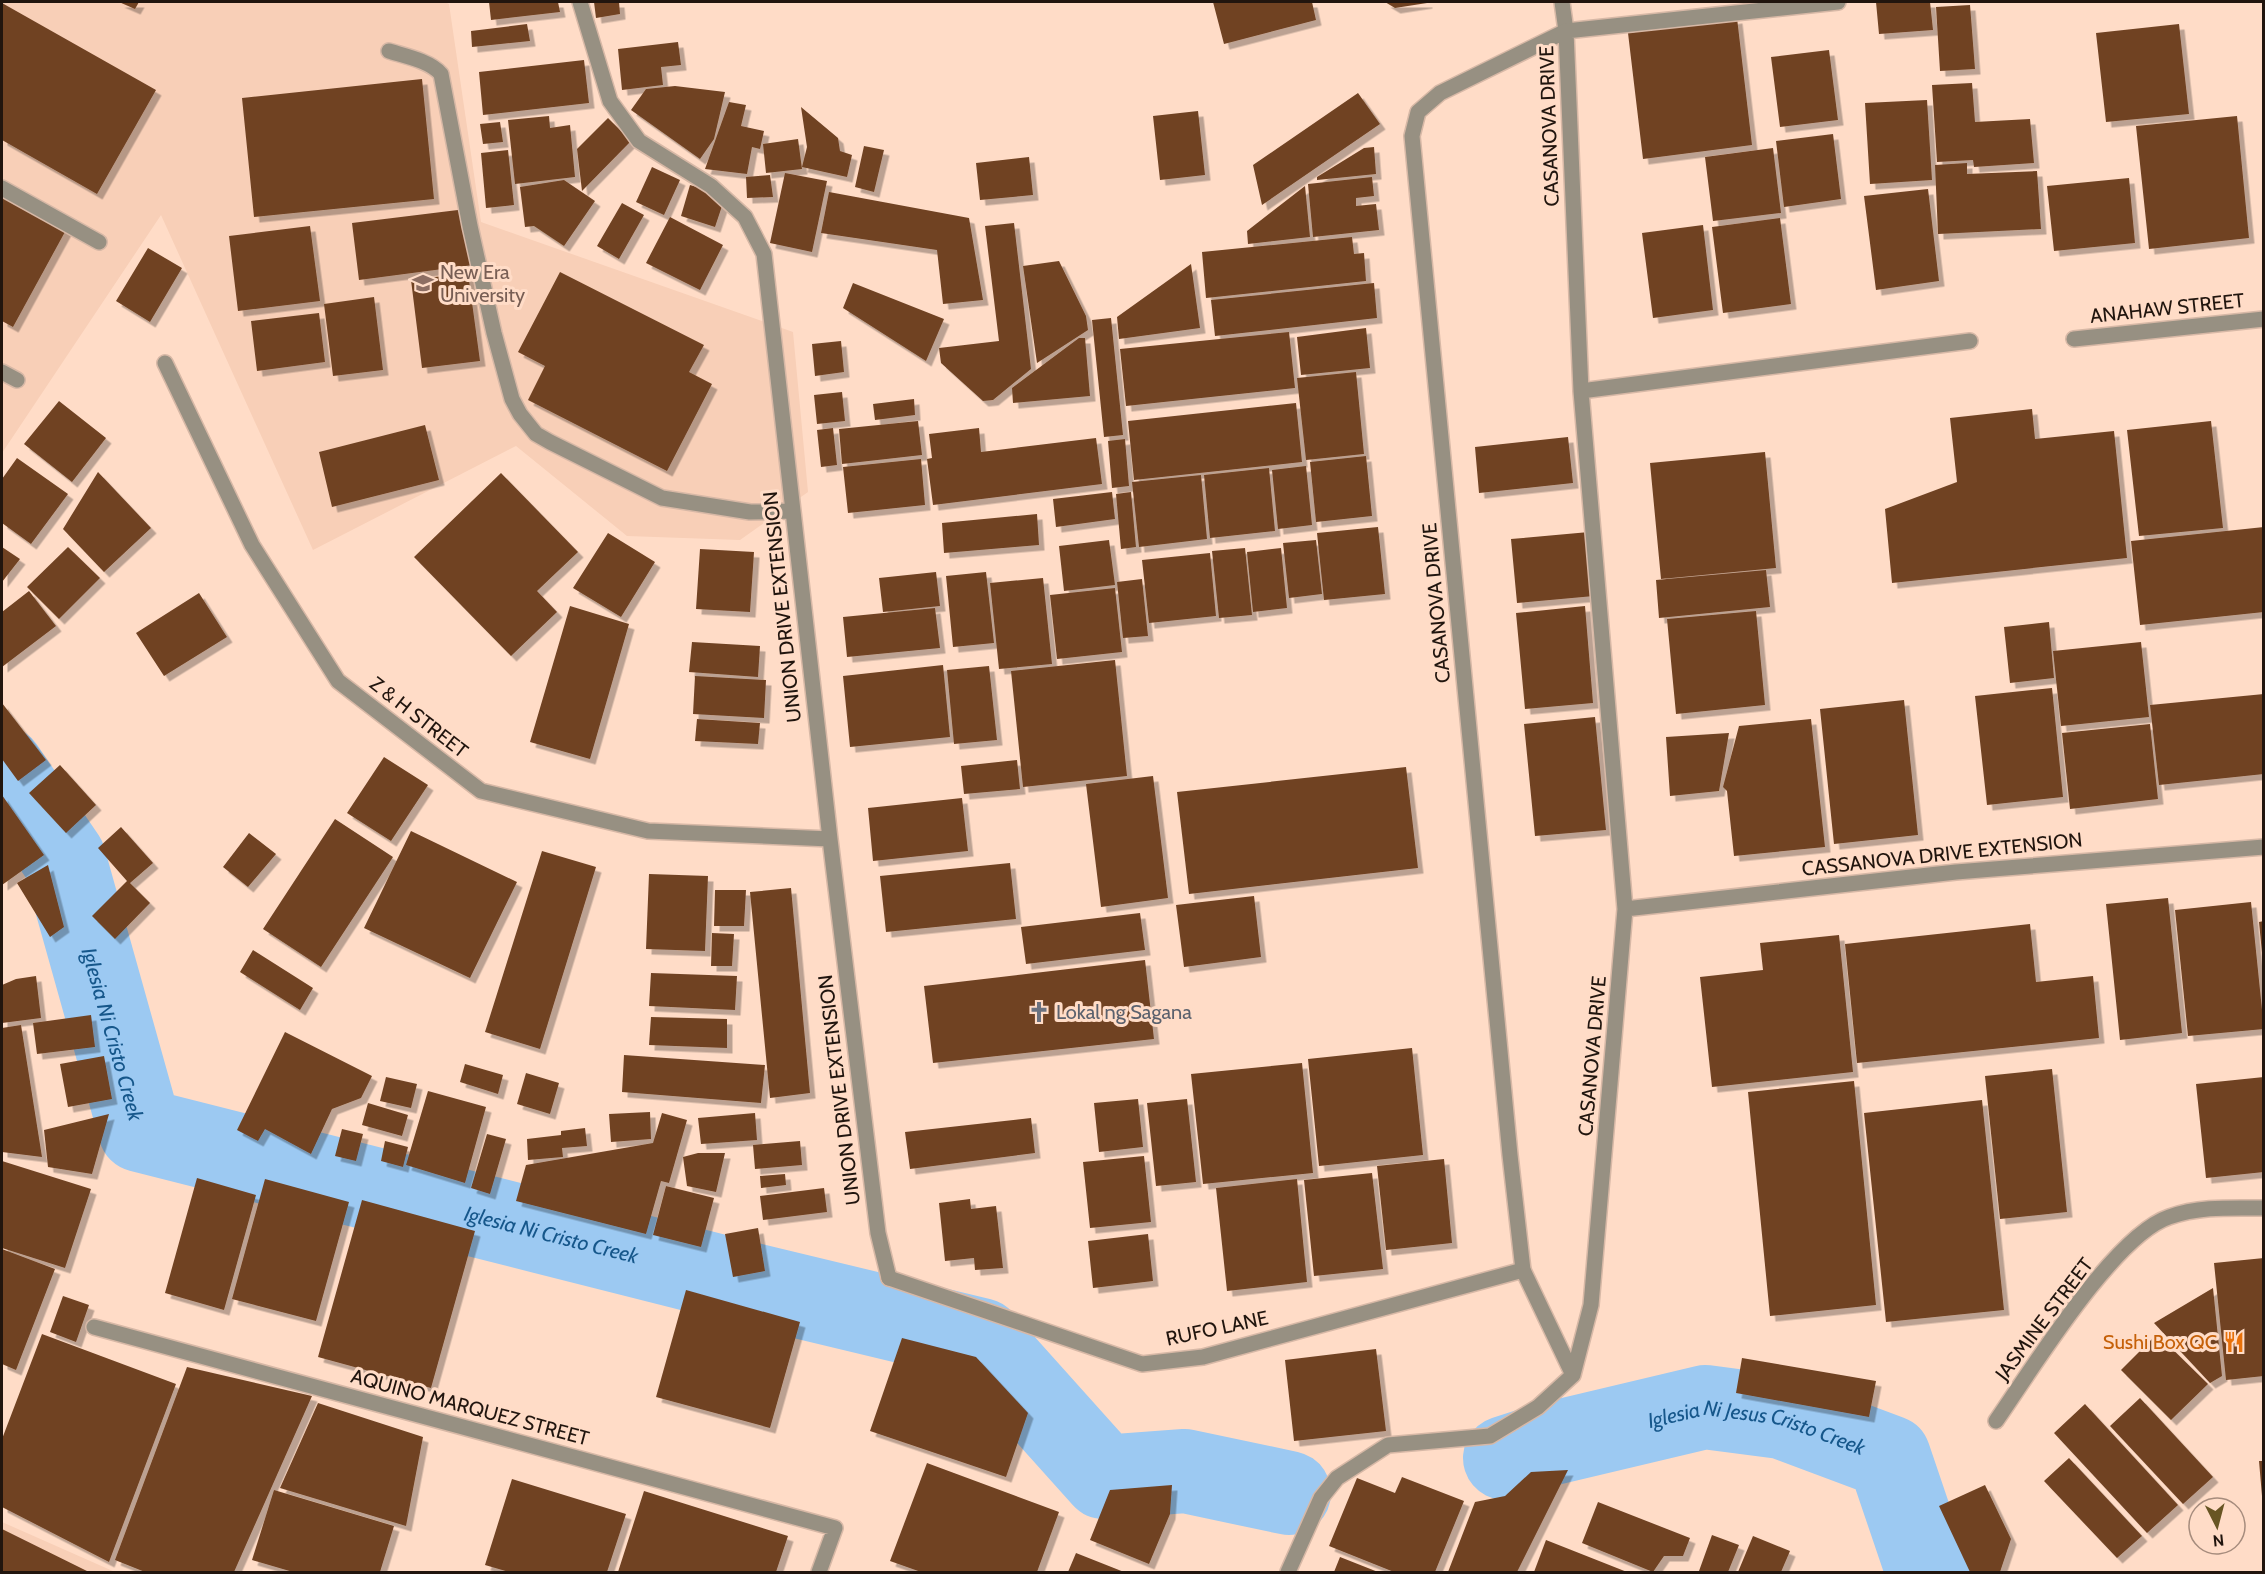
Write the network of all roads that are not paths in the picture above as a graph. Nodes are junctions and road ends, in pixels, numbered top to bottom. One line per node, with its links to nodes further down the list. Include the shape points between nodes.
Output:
1 (580, 2): 15 (street, UNION DRIVE EXTENSION, via 610,101 639,141 711,186 745,217 764,254)
2 (1562, 2): 4 (street)
3 (1838, 2): 4 (street)
4 (1566, 31): 14 (street, CASANOVA DRIVE); 20 (street, CASANOVA DRIVE, via 1440,93 1418,112 1412,136)
5 (389, 51): 15 (street, via 441,74 494,333 512,399 536,434 662,498 750,512)
6 (2, 188): 7 (street)
7 (99, 242)
8 (2264, 319): 9 (street, ANAHAW STREET)
9 (2074, 339)
10 (1970, 341): 14 (street)
11 (165, 363): 16 (street, Z & H STREET, via 252,545 338,681 481,792 648,831)
12 (2, 372): 13 (street)
13 (17, 380)
14 (1581, 391): 18 (street, CASANOVA DRIVE)
15 (792, 511): 16 (street, UNION DRIVE EXTENSION)
16 (830, 839): 21 (street, UNION DRIVE EXTENSION, via 878,1233)
17 (2264, 847): 18 (street, CASSANOVA DRIVE EXTENSION, via 1956,872)
18 (1625, 909): 23 (street, CASANOVA DRIVE, via 1591,1305)
19 (2264, 1208): 24 (street, JASMINE STREET, via 2199,1208 2166,1218 2135,1239 2087,1290)
20 (1523, 1270): 21 (street, RUFO LANE, via 1203,1357 1142,1364); 23 (street, CASANOVA DRIVE)
21 (889, 1278)
22 (94, 1327): 25 (street, AQUINO MARQUEZ STREET, via 835,1528)
23 (1573, 1375): 26 (street, via 1538,1407 1490,1436 1388,1445 1337,1478 1321,1498)
24 (1996, 1421)
25 (819, 1572)
26 (1288, 1572)

